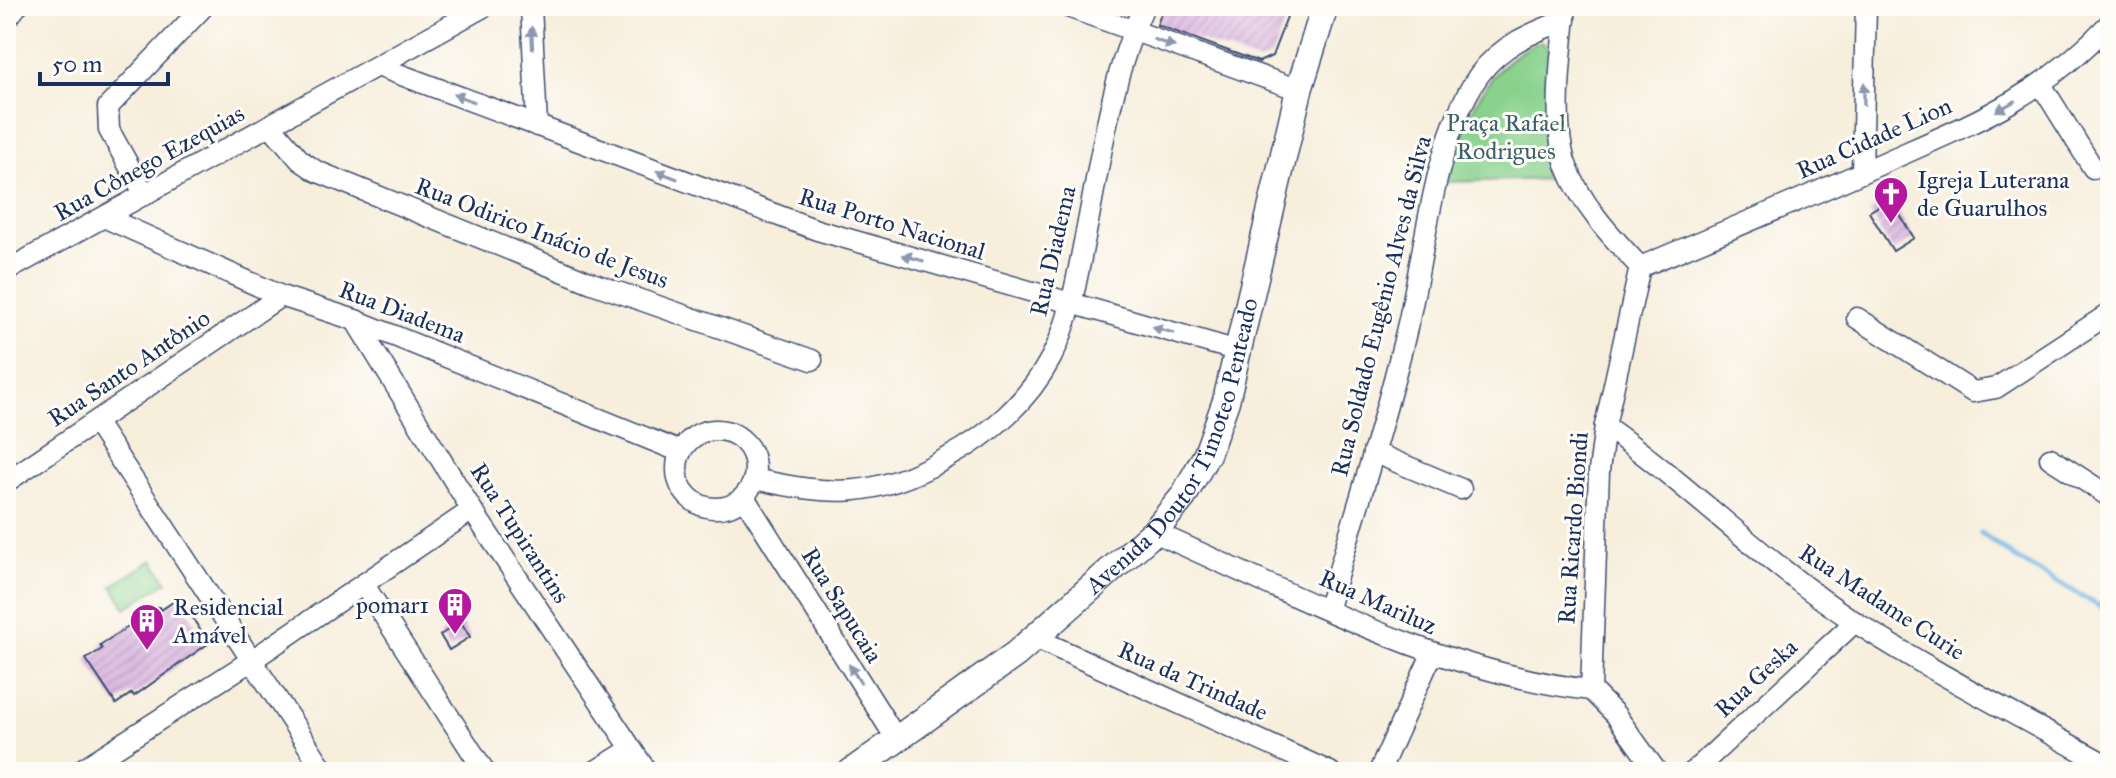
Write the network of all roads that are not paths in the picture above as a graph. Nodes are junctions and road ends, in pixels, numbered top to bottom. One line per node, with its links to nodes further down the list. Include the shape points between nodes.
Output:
1 (17, 6): 10 (street)
2 (204, 6): 20 (street, via 108,107 109,130)
3 (485, 6): 13 (street, Rua Cônego Ezequias)
4 (531, 6): 17 (street, one-way to 4)
5 (1065, 6): 12 (street)
6 (1144, 6): 12 (street, Rua Diadema)
7 (1325, 6): 15 (main road, Avenida Doutor Timoteo Penteado)
8 (1866, 6): 19 (street, one-way to 8)
9 (1565, 13): 22 (street, via 1560,131 1565,164 1578,191); 34 (street, Rua Soldado Eugênio Alves da Silva, via 1498,54 1462,106 1443,160 1401,355)
10 (6, 20)
11 (2110, 23): 14 (street, Rua Cidade Lion)
12 (1132, 32): 15 (street, one-way to 15); 25 (street, Rua Diadema)
13 (380, 67): 16 (street, Rua Cônego Ezequias); 17 (street, Rua Porto Nacional, one-way to 13)
14 (2042, 86): 18 (street); 19 (street, Rua Cidade Lion, one-way to 19)
15 (1299, 90): 29 (main road, Avenida Doutor Timoteo Penteado)
16 (270, 125): 20 (street, Rua Cônego Ezequias); 30 (street, Rua Odirico Inácio de Jesus, via 316,171 592,283)
17 (537, 126): 25 (street, Rua Porto Nacional, one-way to 17, via 817,230)
18 (2093, 168)
19 (1862, 172): 22 (street, Rua Cidade Lion)
20 (145, 195): 21 (street, Rua Cônego Ezequias)
21 (106, 218): 23 (street, Rua Cônego Ezequias); 24 (street, Rua Diadema)
22 (1640, 267): 32 (street, Rua Ricardo Biondi)
23 (6, 271)
24 (281, 296): 28 (street, Rua Diadema); 31 (street, Rua Santo Antônio)
25 (1071, 305): 29 (street, Rua Porto Nacional, one-way to 25); 36 (street, Rua Diadema, via 1052,357 1030,389 972,445 888,484 852,492 816,493)
26 (2110, 313): 27 (street, via 1996,388 1973,392)
27 (1857, 318)
28 (355, 320): 33 (street, Rua Diadema); 41 (street, Rua Tupirantins)
29 (1238, 351): 42 (main road, Avenida Doutor Timoteo Penteado, via 1207,454 1183,497)
30 (812, 360)
31 (96, 423): 37 (street, Rua Santo Antônio); 48 (street)
32 (1605, 426): 45 (street, Rua Madame Curie); 49 (street, Rua Ricardo Biondi)
33 (681, 452): 36 (street, via 698,434 724,430 746,442 753,453); 39 (street, via 678,479 694,500 719,508)
34 (1373, 452): 38 (street); 44 (street, Rua Soldado Eugênio Alves da Silva)
35 (2050, 458): 40 (street)
36 (754, 479): 39 (street)
37 (6, 482)
38 (1461, 489)
39 (744, 497): 50 (street, Rua Sapucaia, one-way to 39)
40 (2110, 497)
41 (472, 510): 43 (street); 51 (street, Rua Tupirantins)
42 (1154, 532): 44 (street, Rua Mariluz); 46 (main road, Avenida Doutor Timoteo Penteado)
43 (364, 585): 48 (street); 56 (street)
44 (1328, 608): 47 (street, Rua Mariluz)
45 (1855, 622): 52 (street, Rua Madame Curie); 62 (street, Rua Geska)
46 (1035, 638): 50 (main road, Avenida Doutor Timoteo Penteado); 59 (street, Rua da Trindade)
47 (1432, 654): 49 (street, Rua Mariluz, via 1548,685); 60 (street)
48 (252, 660): 54 (street); 55 (street)
49 (1591, 690): 61 (street)
50 (897, 740): 53 (main road, Avenida Doutor Timoteo Penteado)
51 (631, 749): 57 (street); 58 (street, Rua Tupirantins)
52 (2110, 767)
53 (861, 770)
54 (78, 772)
55 (325, 772)
56 (485, 772)
57 (594, 772)
58 (647, 772)
59 (1330, 772)
60 (1379, 772)
61 (1657, 772)
62 (1693, 772)

